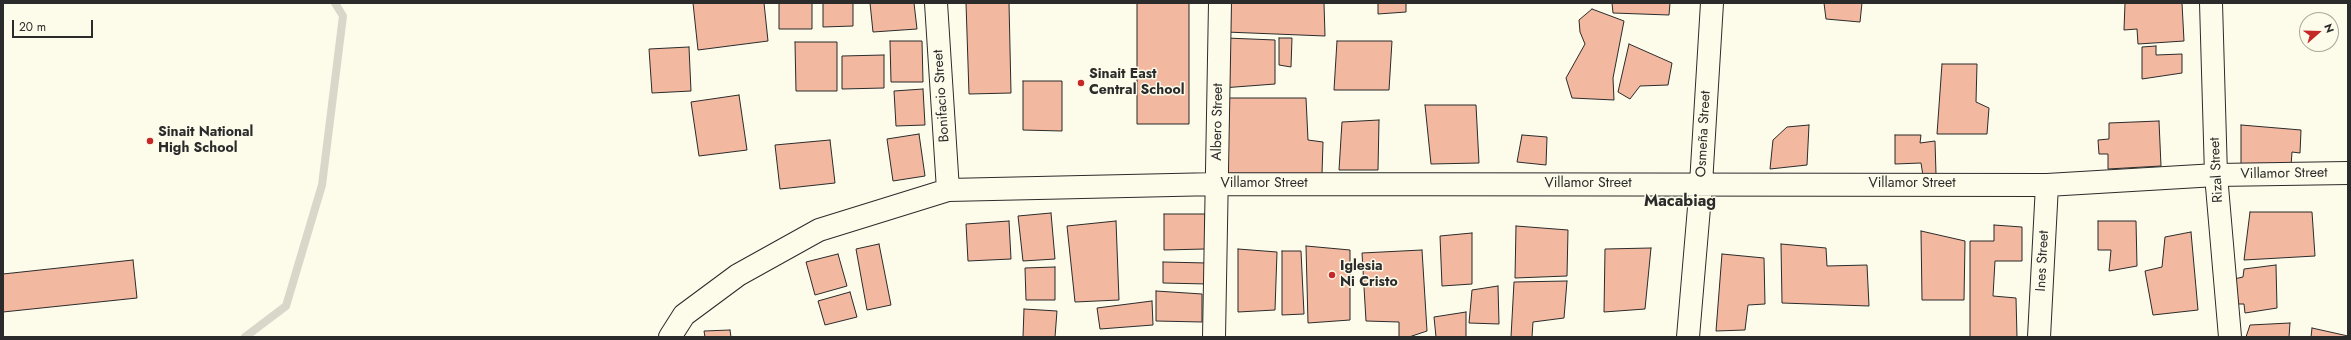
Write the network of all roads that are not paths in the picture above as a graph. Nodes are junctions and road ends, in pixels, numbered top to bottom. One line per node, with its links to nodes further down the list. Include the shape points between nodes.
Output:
1 (936, 3): 10 (street, Bonifacio Street)
2 (1220, 3): 7 (street, Albero Street)
3 (1712, 3): 8 (street, Osmeña Street)
4 (2211, 3): 6 (street, Rizal Street)
5 (2348, 173): 6 (street, Villamor Street)
6 (2216, 175): 9 (street, Villamor Street); 15 (street, Rizal Street)
7 (1217, 184): 8 (street, Villamor Street); 10 (street, Villamor Street); 12 (street, Albero Street)
8 (1702, 184): 9 (street, Villamor Street); 13 (street, Osmeña Street)
9 (2047, 185): 14 (street, Ines Street)
10 (948, 190): 11 (street, Villamor Street, via 819,230 738,275 684,315)
11 (670, 337)
12 (1214, 337)
13 (1688, 337)
14 (2039, 337)
15 (2230, 337)

